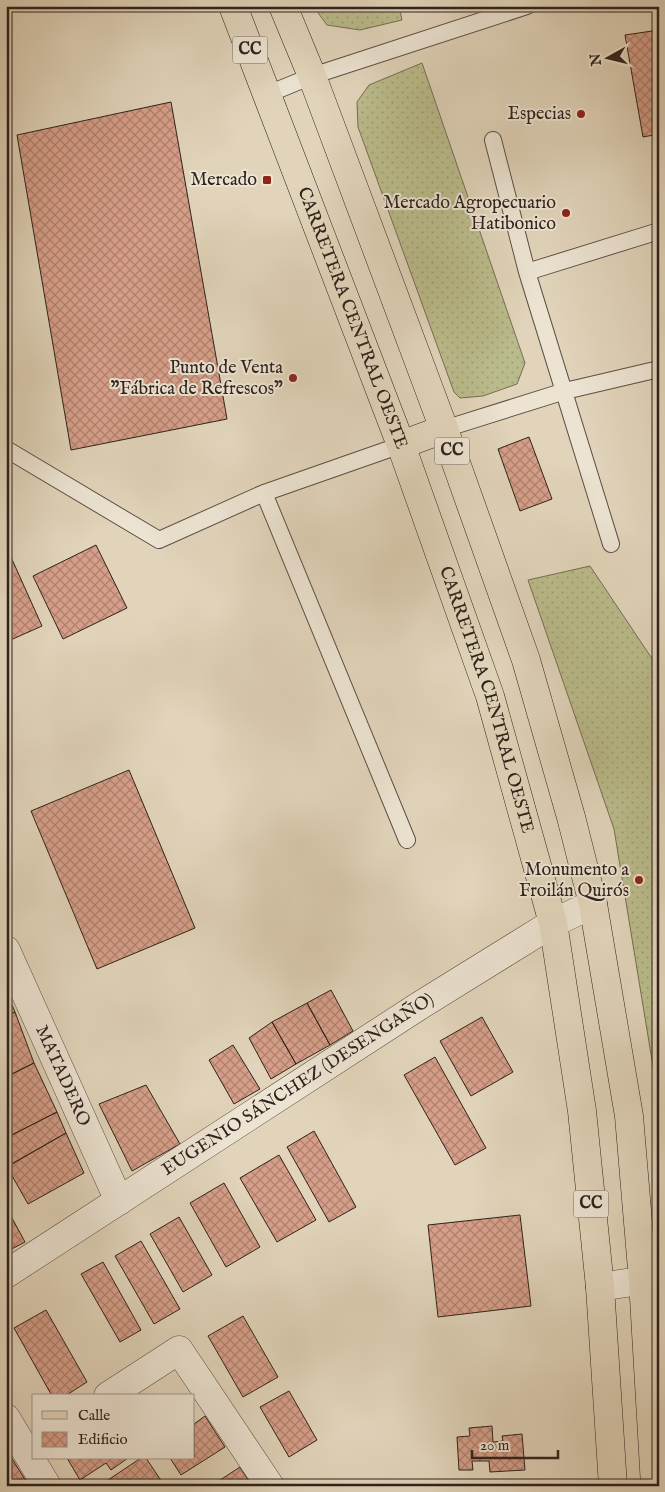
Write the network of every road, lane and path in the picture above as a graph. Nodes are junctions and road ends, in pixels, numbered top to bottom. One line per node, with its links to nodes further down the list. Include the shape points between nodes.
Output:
1 (233, 6): 5 (main road, CARRETERA CENTRAL OESTE / CC)
2 (283, 6): 4 (main road, CC)
3 (527, 6): 4 (lane)
4 (312, 76): 5 (lane); 11 (main road, CC)
5 (268, 94): 12 (main road, CARRETERA CENTRAL OESTE / CC)
6 (493, 140): 8 (lane)
7 (659, 231): 8 (lane)
8 (527, 272): 10 (lane)
9 (659, 369): 10 (lane)
10 (565, 391): 11 (lane); 15 (lane)
11 (444, 429): 12 (main road); 17 (main road, CC, via 526,660)
12 (401, 445): 14 (lane); 18 (main road, CARRETERA CENTRAL OESTE / CC, via 490,696)
13 (6, 449): 14 (lane, via 159,540)
14 (264, 493): 16 (lane)
15 (611, 544)
16 (407, 840)
17 (593, 904): 18 (street, EUGENIO SÁNCHEZ (DESENGAÑO)); 22 (main road, CC, via 629,1116)
18 (553, 923): 20 (street, EUGENIO SÁNCHEZ (DESENGAÑO)); 23 (main road, CARRETERA CENTRAL OESTE / CC, via 582,1111)
19 (6, 950): 20 (street, MATADERO)
20 (119, 1201): 21 (street, EUGENIO SÁNCHEZ (DESENGAÑO))
21 (6, 1274)
22 (651, 1279): 23 (street); 31 (main road, CC)
23 (600, 1287): 30 (main road, CARRETERA CENTRAL OESTE / CC)
24 (111, 1394): 29 (street, via 179,1350)
25 (6, 1418): 26 (street)
26 (29, 1447)
27 (35, 1460): 28 (street)
28 (47, 1486)
29 (270, 1486)
30 (613, 1486)
31 (655, 1486)

